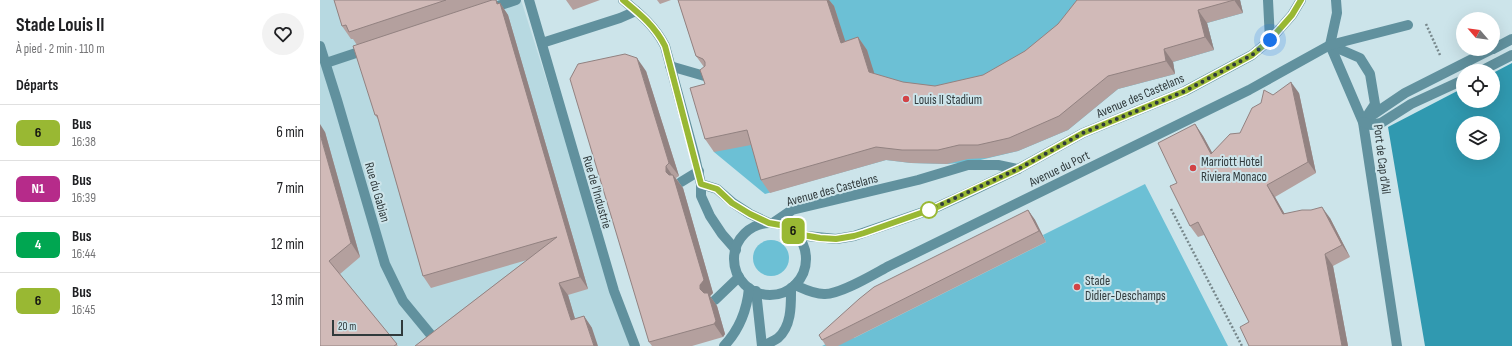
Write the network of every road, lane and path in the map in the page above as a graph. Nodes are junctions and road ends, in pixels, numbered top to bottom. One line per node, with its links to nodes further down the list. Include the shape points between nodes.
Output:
1 (516, 0): 9 (street)
2 (529, 0): 14 (street, Rue de l'Industrie)
3 (623, 0): 8 (street)
4 (634, 0): 8 (street)
5 (1268, 0): 13 (street)
6 (1300, 0): 13 (street, Avenue des Castelans, via 1292,15)
7 (1336, 0): 15 (street, via 1337,13)
8 (636, 11): 14 (street); 24 (street, via 658,32)
9 (479, 12)
10 (1423, 18): 21 (path)
11 (1408, 26): 15 (street, Avenue du Port)
12 (1512, 39): 16 (street, Port de Cap d'Ail)
13 (1270, 40): 28 (street, Avenue des Castelans, via 1252,55 1185,91 1083,133)
14 (542, 42): 41 (street, Rue de l'Industrie, via 614,291)
15 (1330, 45): 27 (street); 27 (street, via 1360,58 1370,74 1375,104); 37 (street, Avenue du Port, via 1249,90 840,291 826,295)
16 (1500, 45)
17 (320, 46): 22 (street, Rue du Gabian)
18 (377, 46): 22 (street)
19 (1512, 55): 23 (street)
20 (1479, 56): 27 (street, Port de Cap d'Ail, via 1405,93)
21 (1441, 58)
22 (326, 63): 40 (street, Rue du Gabian, via 385,264 403,301)
23 (1495, 64)
24 (670, 66): 25 (street); 29 (street)
25 (708, 77)
26 (1456, 83): 27 (street, via 1411,104 1381,123 1371,125)
27 (1363, 122): 45 (street, Port de Cap d'Ail)
28 (1018, 169): 33 (street, Avenue des Castelans, via 998,165 968,165 918,180 792,210); 34 (street, Avenue des Castelans, via 935,208 854,236 836,239)
29 (699, 171): 30 (street); 31 (street)
30 (681, 182)
31 (701, 184): 33 (street, via 717,189 732,203); 35 (street, via 706,209)
32 (1171, 209): 44 (path)
33 (771, 223): 34 (street, via 786,226); 35 (street, via 758,225 748,231 740,239)
34 (797, 234): 37 (street, via 803,244 806,260 802,276)
35 (736, 250): 36 (street, via 735,264)
36 (739, 277): 38 (street); 39 (street)
37 (793, 286): 38 (street, via 774,294); 43 (street, via 791,309 786,324 778,338)
38 (752, 290): 42 (street, via 744,317); 43 (street)
39 (715, 300)
40 (431, 335)
41 (636, 346)
42 (724, 346)
43 (763, 346)
44 (1242, 346)
45 (1397, 346)

